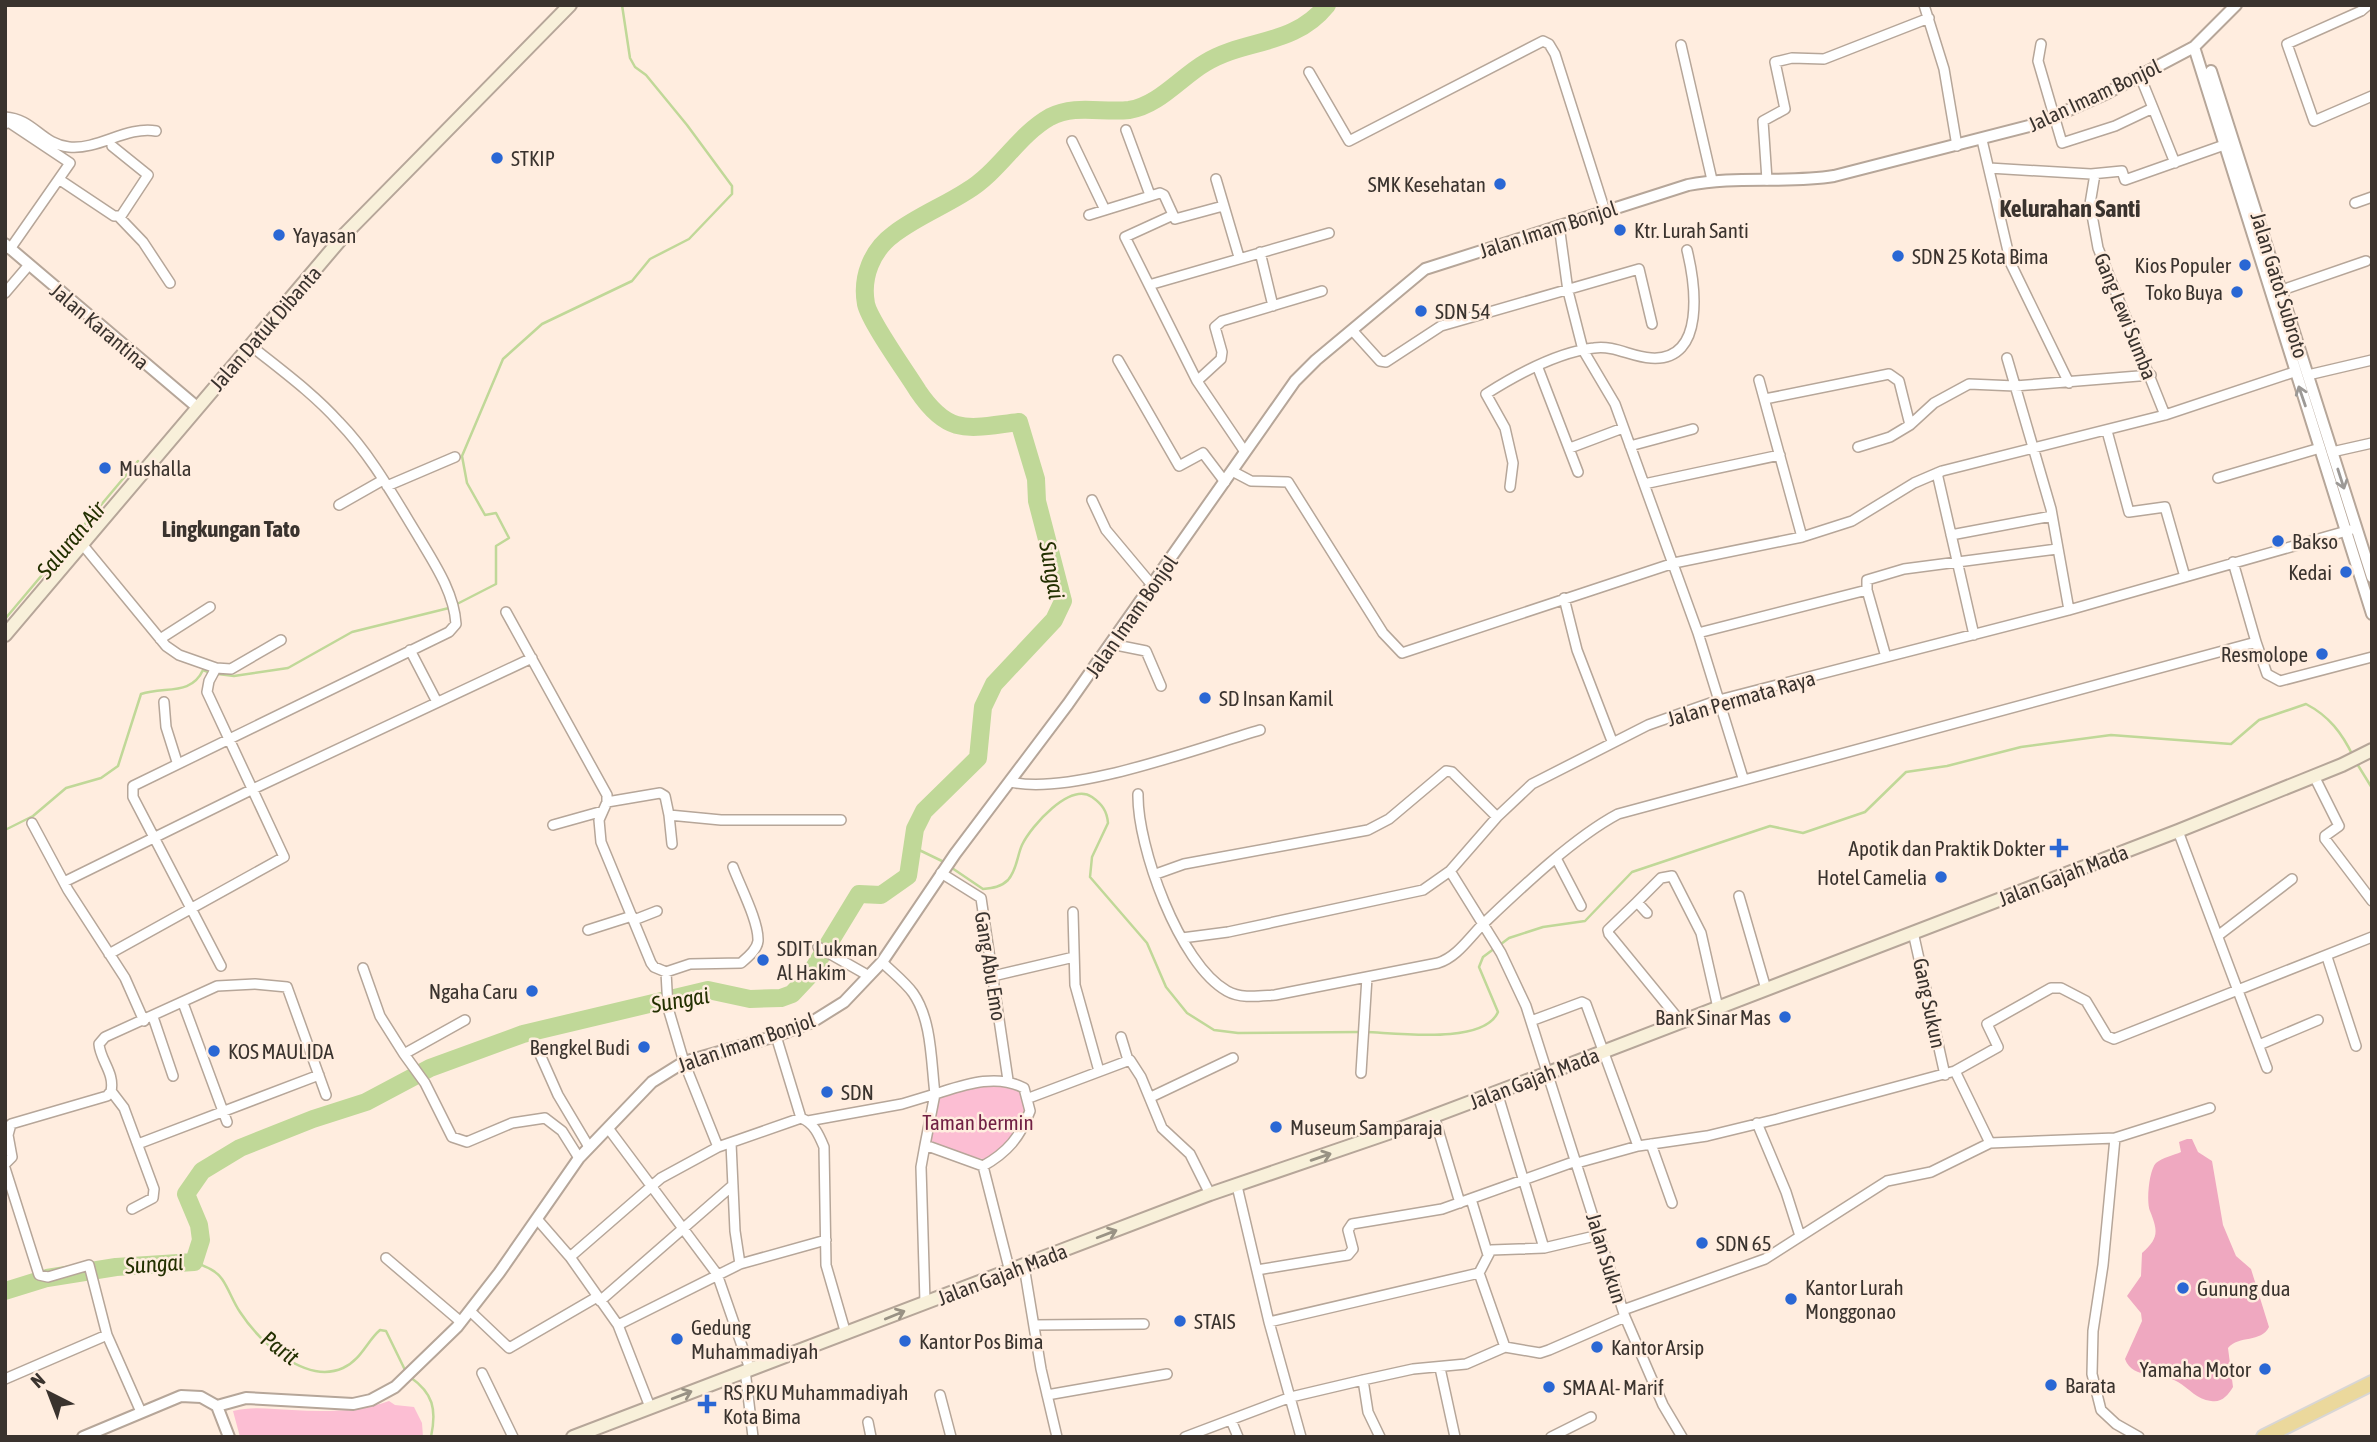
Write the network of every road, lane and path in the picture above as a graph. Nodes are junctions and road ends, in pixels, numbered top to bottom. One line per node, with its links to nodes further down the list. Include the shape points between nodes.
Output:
1 (570, 5): 56 (main road, Jalan Datuk Dibanta, via 346,233)
2 (1924, 5): 5 (street)
3 (2236, 5): 7 (street)
4 (2368, 5): 11 (street, via 2287,44 2314,121)
5 (1929, 18): 22 (street, via 1944,69); 29 (street, via 1824,59 1775,62 1785,109 1763,121)
6 (2041, 44): 14 (street, via 2038,61)
7 (2198, 44): 10 (street, Jalan Imam Bonjol); 20 (street, Jalan Gatot Subroto); 49 (street, Jalan Gatot Subroto, via 2235,138)
8 (1681, 46): 28 (street)
9 (1309, 72): 35 (street, via 1349,141 1543,41 1552,47 1563,76)
10 (2140, 76): 12 (street); 14 (street, Jalan Imam Bonjol)
11 (2372, 96)
12 (2153, 108): 14 (street, via 2062,143); 23 (street)
13 (5, 117): 17 (street, via 25,120 48,140 69,147 141,130)
14 (2054, 117): 18 (street, Jalan Imam Bonjol)
15 (5, 124): 27 (street, via 7,121 70,163)
16 (1126, 130): 30 (street)
17 (156, 131)
18 (1982, 140): 22 (street, Jalan Imam Bonjol); 24 (street)
19 (1072, 141): 34 (street)
20 (2227, 144): 23 (street); 63 (street, Jalan Gatot Subroto)
21 (112, 146): 38 (street, via 148,174)
22 (1957, 146): 29 (street, Jalan Imam Bonjol, via 1834,176)
23 (2175, 163): 25 (street, via 2125,180 2122,172)
24 (1989, 168): 25 (street); 67 (street, via 2011,264)
25 (2095, 174): 64 (street, Gang Lewi Sumba, via 2090,204 2098,248)
26 (1216, 179): 33 (street)
27 (60, 180): 38 (street); 41 (street)
28 (1712, 180): 29 (street, Jalan Imam Bonjol); 35 (street, Jalan Imam Bonjol)
29 (1767, 180)
30 (1150, 195): 34 (street); 37 (street, via 1164,195)
31 (2372, 197): 32 (street)
32 (2355, 203)
33 (1223, 206): 37 (street, via 1180,219); 44 (street)
34 (1105, 210): 36 (street)
35 (1605, 211): 39 (street, Jalan Imam Bonjol)
36 (1089, 215)
37 (1171, 216): 48 (street, via 1125,237)
38 (119, 217): 47 (street, via 143,242)
39 (1559, 225): 51 (street); 55 (street, Jalan Imam Bonjol, via 1426,269)
40 (1329, 233): 43 (street)
41 (8, 246): 46 (street, Jalan Karantina)
42 (1687, 250): 57 (street, via 1695,296 1689,337 1683,346 1654,359 1606,347)
43 (1260, 252): 44 (street); 53 (street)
44 (1240, 257): 48 (street)
45 (2366, 261): 49 (street)
46 (29, 266): 52 (street); 70 (street, Jalan Karantina)
47 (170, 283)
48 (1149, 285): 66 (street)
49 (2282, 290): 62 (street, Jalan Gatot Subroto)
50 (1322, 291): 53 (street)
51 (1567, 291): 54 (street, via 1639,268); 55 (street, via 1441,326 1386,362); 57 (street)
52 (5, 293)
53 (1273, 306): 66 (street, via 1218,324 1214,330 1221,359)
54 (1652, 324)
55 (1352, 330): 82 (street, Jalan Imam Bonjol, via 1296,381)
56 (250, 345): 70 (main road, Jalan Datuk Dibanta); 91 (street, via 323,404)
57 (1583, 349): 61 (street); 73 (street, via 1609,392)
58 (2007, 358): 68 (street)
59 (1118, 360): 90 (street, via 1179,466 1203,453)
60 (2372, 360): 62 (street)
61 (1538, 368): 79 (street); 93 (street, via 1486,394 1504,428 1513,463)
62 (2307, 371): 63 (street); 83 (street, Jalan Gatot Subroto)
63 (2294, 372): 71 (street); 80 (street, Jalan Gatot Subroto, one-way to 63)
64 (2151, 375): 67 (street); 71 (street, Gang Lewi Sumba)
65 (1759, 380): 69 (street)
66 (1197, 381): 82 (street)
67 (2069, 383): 68 (street)
68 (2015, 386): 72 (street, via 1969,384 1934,403); 81 (street)
69 (1765, 399): 72 (street, via 1889,374 1899,381); 84 (street)
70 (197, 407): 100 (main road, Jalan Datuk Dibanta)
71 (2165, 415): 75 (street)
72 (1910, 425): 78 (street, via 1882,441)
73 (1623, 428): 77 (street); 79 (street)
74 (1693, 429): 77 (street)
75 (2107, 431): 81 (street); 106 (street, via 2129,512 2165,507)
76 (2372, 443): 83 (street)
77 (1630, 446): 92 (street)
78 (1858, 447)
79 (1570, 448): 87 (street)
80 (2320, 448): 89 (street); 97 (street, Jalan Gatot Subroto)
81 (2032, 451): 88 (street); 96 (street)
82 (1245, 452): 86 (street, Jalan Imam Bonjol)
83 (2332, 452): 97 (street, Jalan Gatot Subroto, one-way to 97)
84 (1780, 455): 92 (street); 99 (street)
85 (455, 457): 91 (street)
86 (1232, 471): 90 (street, Jalan Imam Bonjol); 110 (street, via 1251,481 1288,482 1400,653)
87 (1578, 472)
88 (1937, 473): 98 (street); 99 (street, via 1852,521)
89 (2218, 478)
90 (1225, 482): 108 (street, Jalan Imam Bonjol)
91 (385, 483): 95 (street); 122 (street, via 439,572 456,616 449,632)
92 (1644, 484): 105 (street)
93 (1510, 487)
94 (1092, 500): 108 (street, via 1106,530)
95 (339, 505)
96 (2052, 516): 98 (street); 101 (street)
97 (2351, 530): 102 (street, Jalan Gatot Subroto); 104 (street, Jalan Permata Raya); 114 (street, Jalan Gatot Subroto)
98 (1951, 535): 103 (street)
99 (1802, 537): 105 (street)
100 (82, 544): 116 (main road, Jalan Datuk Dibanta); 118 (street)
101 (2057, 549): 103 (street); 112 (street)
102 (2368, 551): 107 (street, Jalan Gatot Subroto)
103 (1957, 562): 109 (street, via 1904,569 1867,580); 117 (street)
104 (2233, 562): 106 (street, Jalan Permata Raya); 120 (street)
105 (1674, 563): 110 (street); 115 (street)
106 (2185, 577): 112 (street, Jalan Permata Raya)
107 (2372, 577)
108 (1152, 585): 121 (street, Jalan Imam Bonjol)
109 (1867, 590): 115 (street); 123 (street)
110 (1564, 598): 133 (street, via 1577,650)
111 (210, 607): 118 (street)
112 (2069, 610): 117 (street, Jalan Permata Raya)
113 (506, 612): 125 (street)
114 (2372, 614)
115 (1698, 633): 128 (street)
116 (5, 635)
117 (1974, 635): 123 (street, Jalan Permata Raya)
118 (160, 639): 126 (street, via 179,656)
119 (281, 640): 126 (street, via 231,669)
120 (2256, 642): 124 (street, via 2267,674 2280,681); 137 (street)
121 (1111, 644): 127 (street, via 1146,651); 138 (street, Jalan Imam Bonjol)
122 (410, 650): 130 (street); 132 (street)
123 (1886, 657): 128 (street, Jalan Permata Raya)
124 (2372, 657)
125 (532, 658): 130 (street); 141 (street)
126 (216, 668): 132 (street, via 207,692)
127 (1161, 686)
128 (1719, 700): 133 (street, Jalan Permata Raya); 137 (street)
129 (164, 702): 135 (street)
130 (437, 702): 139 (street)
131 (1260, 730): 138 (street, via 1080,780 1035,787)
132 (230, 736): 135 (street); 139 (street)
133 (1612, 741): 144 (street, Jalan Permata Raya, via 1545,776)
134 (2368, 752): 136 (main road, Jalan Gajah Mada)
135 (177, 762): 149 (street, via 133,786 133,797)
136 (2314, 776): 148 (main road, Jalan Gajah Mada); 159 (street, via 2339,826 2325,839)
137 (1743, 778): 151 (street, via 1618,814)
138 (1011, 782): 152 (street, Jalan Imam Bonjol)
139 (253, 789): 149 (street); 162 (street, via 284,857)
140 (1138, 794): 155 (street)
141 (607, 802): 142 (street); 143 (street, via 660,793)
142 (603, 811): 147 (street); 166 (street, via 598,828 601,842)
143 (669, 815): 145 (street); 150 (street)
144 (1497, 817): 154 (street, Jalan Permata Raya); 155 (street, via 1446,771 1389,819 1368,830 1184,864)
145 (841, 820)
146 (32, 823): 157 (street)
147 (553, 825)
148 (2178, 831): 169 (main road, Jalan Gajah Mada); 170 (street)
149 (154, 837): 157 (street); 162 (street)
150 (672, 844)
151 (1557, 860): 161 (street); 167 (street)
152 (946, 866): 177 (street, Jalan Imam Bonjol); 182 (street, Gang Abu Emo, via 981,898)
153 (733, 867): 180 (street, via 754,924 756,947 741,963 690,964)
154 (1450, 871): 167 (street, Jalan Sukun); 172 (street, Jalan Permata Raya, via 1416,892)
155 (1156, 874): 172 (street)
156 (2292, 880): 170 (street)
157 (64, 883): 174 (street)
158 (1739, 896): 184 (street)
159 (2372, 901)
160 (1637, 902): 165 (street); 187 (street, via 1661,878 1672,876 1701,933); 192 (street, via 1609,934)
161 (1581, 906)
162 (190, 909): 174 (street); 178 (street)
163 (657, 911): 166 (street)
164 (1073, 912): 175 (street)
165 (1647, 913)
166 (633, 918): 168 (street); 180 (street, via 654,967)
167 (1483, 924): 183 (street, via 1445,961); 191 (street, Jalan Sukun)
168 (588, 930)
169 (1913, 932): 184 (main road, Jalan Gajah Mada); 208 (street, Gang Sukun)
170 (2219, 935): 185 (street)
171 (2372, 937): 176 (street)
172 (1182, 938): 183 (street, via 1215,981 1241,995 1275,995)
173 (818, 947): 181 (street)
174 (109, 954): 188 (street)
175 (1074, 957): 182 (street); 204 (street, via 1075,985)
176 (2327, 957): 185 (street); 196 (street)
177 (882, 962): 181 (street, Jalan Imam Bonjol); 214 (street, via 910,990 920,1009)
178 (221, 966)
179 (363, 968): 199 (street, via 380,1016)
180 (666, 972): 202 (street, via 668,1008)
181 (869, 976): 193 (street, Jalan Imam Bonjol, via 838,1006)
182 (993, 976): 211 (street, Gang Abu Emo)
183 (1367, 977): 206 (street)
184 (1766, 989): 187 (main road, Jalan Gajah Mada)
185 (2240, 992): 195 (street); 205 (street, via 2112,1040 2086,1001 2070,990 2051,988 1987,1024 1998,1047)
186 (183, 1003): 188 (street); 209 (street, via 217,986 287,987); 219 (street)
187 (1718, 1007): 192 (main road, Jalan Gajah Mada)
188 (148, 1019): 210 (street); 212 (street, via 105,1037 99,1044 111,1076)
189 (465, 1020): 199 (street)
190 (2318, 1020): 195 (street)
191 (1531, 1021): 198 (street, via 1584,1002); 207 (street, Jalan Sukun)
192 (1681, 1022): 198 (main road, Jalan Gajah Mada)
193 (776, 1036): 202 (street, Jalan Imam Bonjol); 221 (street)
194 (1121, 1037): 201 (street)
195 (2259, 1045): 203 (street)
196 (2356, 1046)
197 (538, 1050): 232 (street)
198 (1606, 1051): 207 (main road, Jalan Gajah Mada); 231 (street)
199 (404, 1054): 234 (street, via 455,1140 467,1142 512,1124 545,1118 562,1131)
200 (1233, 1058): 216 (street)
201 (1128, 1060): 204 (street); 216 (street)
202 (684, 1062): 224 (street, Jalan Imam Bonjol, via 652,1082); 233 (street)
203 (2267, 1068)
204 (1099, 1071): 217 (street)
205 (1955, 1071): 208 (street); 227 (street)
206 (1361, 1073)
207 (1548, 1073): 213 (main road, Jalan Gajah Mada); 235 (street, Jalan Sukun)
208 (1945, 1074): 223 (street)
209 (319, 1075): 215 (street); 219 (street)
210 (173, 1076)
211 (1009, 1080): 214 (street); 217 (street, via 1024,1088)
212 (111, 1091): 228 (street, via 124,1108); 236 (street, via 11,1124 12,1157)
213 (1497, 1092): 220 (main road, Jalan Gajah Mada); 238 (street)
214 (935, 1094): 221 (street); 230 (street)
215 (326, 1095)
216 (1151, 1097): 242 (street, via 1163,1128 1190,1154)
217 (1028, 1098): 237 (street, via 1030,1111 1015,1142)
218 (2210, 1108): 225 (street)
219 (223, 1110): 222 (street); 228 (street)
220 (1434, 1116): 240 (main road, Jalan Gajah Mada, one-way to 220); 244 (street)
221 (804, 1120): 226 (street); 251 (street, via 818,1133 824,1147)
222 (227, 1122)
223 (1757, 1123): 229 (street); 250 (street)
224 (608, 1128): 232 (street, Jalan Imam Bonjol); 241 (street)
225 (2115, 1138): 227 (street); 306 (street, via 2092,1374 2101,1410)
226 (731, 1143): 233 (street); 239 (street)
227 (1990, 1143): 250 (street, via 1931,1172 1887,1181)
228 (138, 1144): 246 (street, via 154,1189 153,1198)
229 (1651, 1144): 231 (street); 245 (street)
230 (925, 1146): 237 (street); 263 (street, via 921,1167)
231 (1638, 1146): 235 (street)
232 (589, 1147): 234 (street, Jalan Imam Bonjol)
233 (718, 1147): 241 (street)
234 (579, 1157): 247 (street, Jalan Imam Bonjol)
235 (1576, 1162): 238 (street); 249 (street, Jalan Sukun)
236 (5, 1166): 272 (street, via 39,1275 48,1277 89,1265)
237 (983, 1166): 259 (street)
238 (1524, 1181): 243 (street); 252 (street)
239 (733, 1185): 248 (street); 256 (street)
240 (1237, 1186): 242 (main road, Jalan Gajah Mada); 258 (street)
241 (650, 1187): 248 (street); 254 (street)
242 (1210, 1194): 257 (main road, Jalan Gajah Mada, one-way to 242)
243 (1471, 1199): 244 (street); 253 (street)
244 (1460, 1203): 258 (street, via 1352,1224 1348,1230 1353,1249 1348,1255)
245 (1672, 1203)
246 (132, 1209)
247 (537, 1219): 254 (street); 264 (street, Jalan Imam Bonjol)
248 (683, 1229): 261 (street); 262 (street)
249 (1599, 1235): 252 (street); 265 (street, Jalan Sukun)
250 (1800, 1236): 265 (street, via 1765,1259)
251 (826, 1240): 256 (street); 271 (street, via 828,1276)
252 (1544, 1248): 253 (street, via 1491,1250)
253 (1488, 1255): 260 (street)
254 (570, 1257): 262 (street)
255 (386, 1258): 266 (street)
256 (740, 1264): 261 (street)
257 (1024, 1266): 259 (main road, Jalan Gajah Mada); 270 (street)
258 (1257, 1270): 267 (street)
259 (1010, 1272): 263 (main road, Jalan Gajah Mada)
260 (1479, 1273): 267 (street); 273 (street)
261 (718, 1274): 269 (street); 275 (street)
262 (598, 1299): 264 (street, via 509,1348); 269 (street)
263 (925, 1303): 271 (main road, Jalan Gajah Mada, one-way to 263)
264 (470, 1311): 266 (street, Jalan Imam Bonjol)
265 (1624, 1314): 273 (street, via 1540,1353); 305 (street, Jalan Sukun, via 1663,1405)
266 (461, 1322): 284 (street, Jalan Imam Bonjol, via 414,1371 383,1394 353,1404 246,1398)
267 (1269, 1322): 283 (street)
268 (1144, 1324): 270 (street)
269 (618, 1325): 285 (street)
270 (1034, 1325): 282 (street)
271 (845, 1334): 275 (main road, Jalan Gajah Mada)
272 (107, 1335): 278 (street); 286 (street)
273 (1505, 1347): 274 (street, via 1466,1364)
274 (1440, 1368): 279 (street); 303 (street)
275 (747, 1370): 285 (main road, Jalan Gajah Mada, one-way to 275); 295 (street)
276 (482, 1373): 293 (street)
277 (1167, 1374): 282 (street)
278 (5, 1379)
279 (1363, 1380): 283 (street); 302 (street, via 1368,1412)
280 (2372, 1386): 307 (highway); 308 (highway)
281 (940, 1395): 297 (street)
282 (1047, 1395): 298 (street)
283 (1291, 1397): 288 (street); 301 (street)
284 (217, 1406): 286 (street, via 193,1395); 292 (street)
285 (650, 1407): 290 (main road, Jalan Gajah Mada)
286 (141, 1412): 291 (street)
287 (1591, 1417): 304 (street)
288 (1231, 1419): 299 (street); 300 (street)
289 (868, 1422): 296 (street)
290 (591, 1434): 294 (main road, Jalan Gajah Mada)
291 (83, 1437)
292 (229, 1437)
293 (513, 1437)
294 (572, 1437)
295 (752, 1437)
296 (871, 1437)
297 (951, 1437)
298 (1057, 1437)
299 (1185, 1437)
300 (1238, 1437)
301 (1301, 1437)
302 (1380, 1437)
303 (1455, 1437)
304 (1551, 1437)
305 (1682, 1437)
306 (2139, 1437)
307 (2263, 1437)
308 (2273, 1437)

